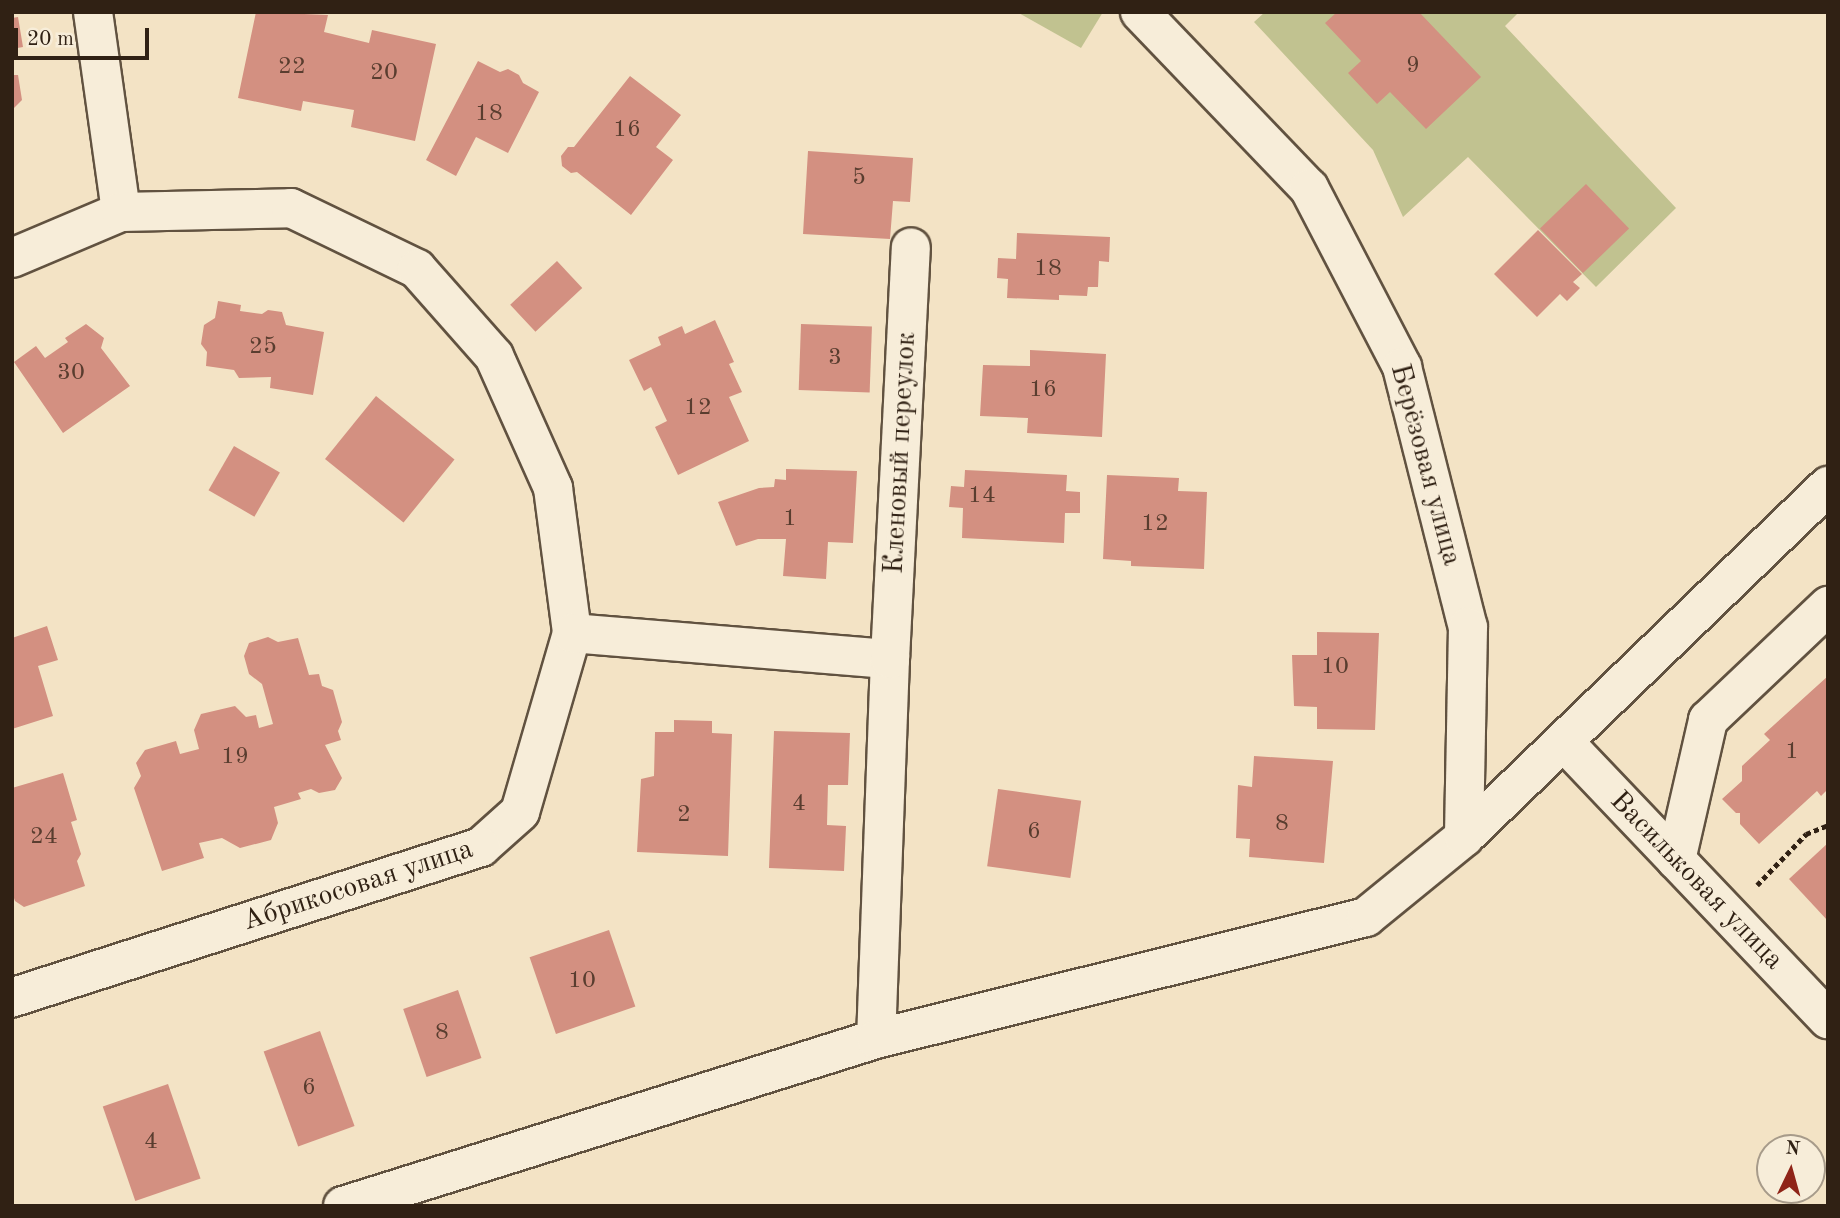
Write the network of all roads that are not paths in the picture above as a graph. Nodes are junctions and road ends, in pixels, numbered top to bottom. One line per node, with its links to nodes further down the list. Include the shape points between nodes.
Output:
1 (93, 12): 3 (street)
2 (1140, 12): 11 (street, Берёзовая улица, via 1309,188 1402,367 1468,627)
3 (121, 212): 5 (street, Абрикосовая улица); 8 (street, Абрикосовая улица, via 291,208 417,269 494,356 553,488)
4 (911, 248): 9 (street, Кленовый переулок)
5 (12, 258)
6 (1828, 486): 10 (street)
7 (1828, 607): 12 (street, via 1708,720)
8 (572, 633): 9 (street); 13 (street, Абрикосовая улица, via 520,812 481,847)
9 (890, 659): 15 (street, Кленовый переулок)
10 (1564, 742): 11 (street); 12 (street, Васильковая улица)
11 (1464, 837): 15 (street, via 1366,917)
12 (1676, 860): 14 (street, Васильковая улица)
13 (12, 998)
14 (1828, 1019)
15 (876, 1039): 16 (street)
16 (343, 1206)

